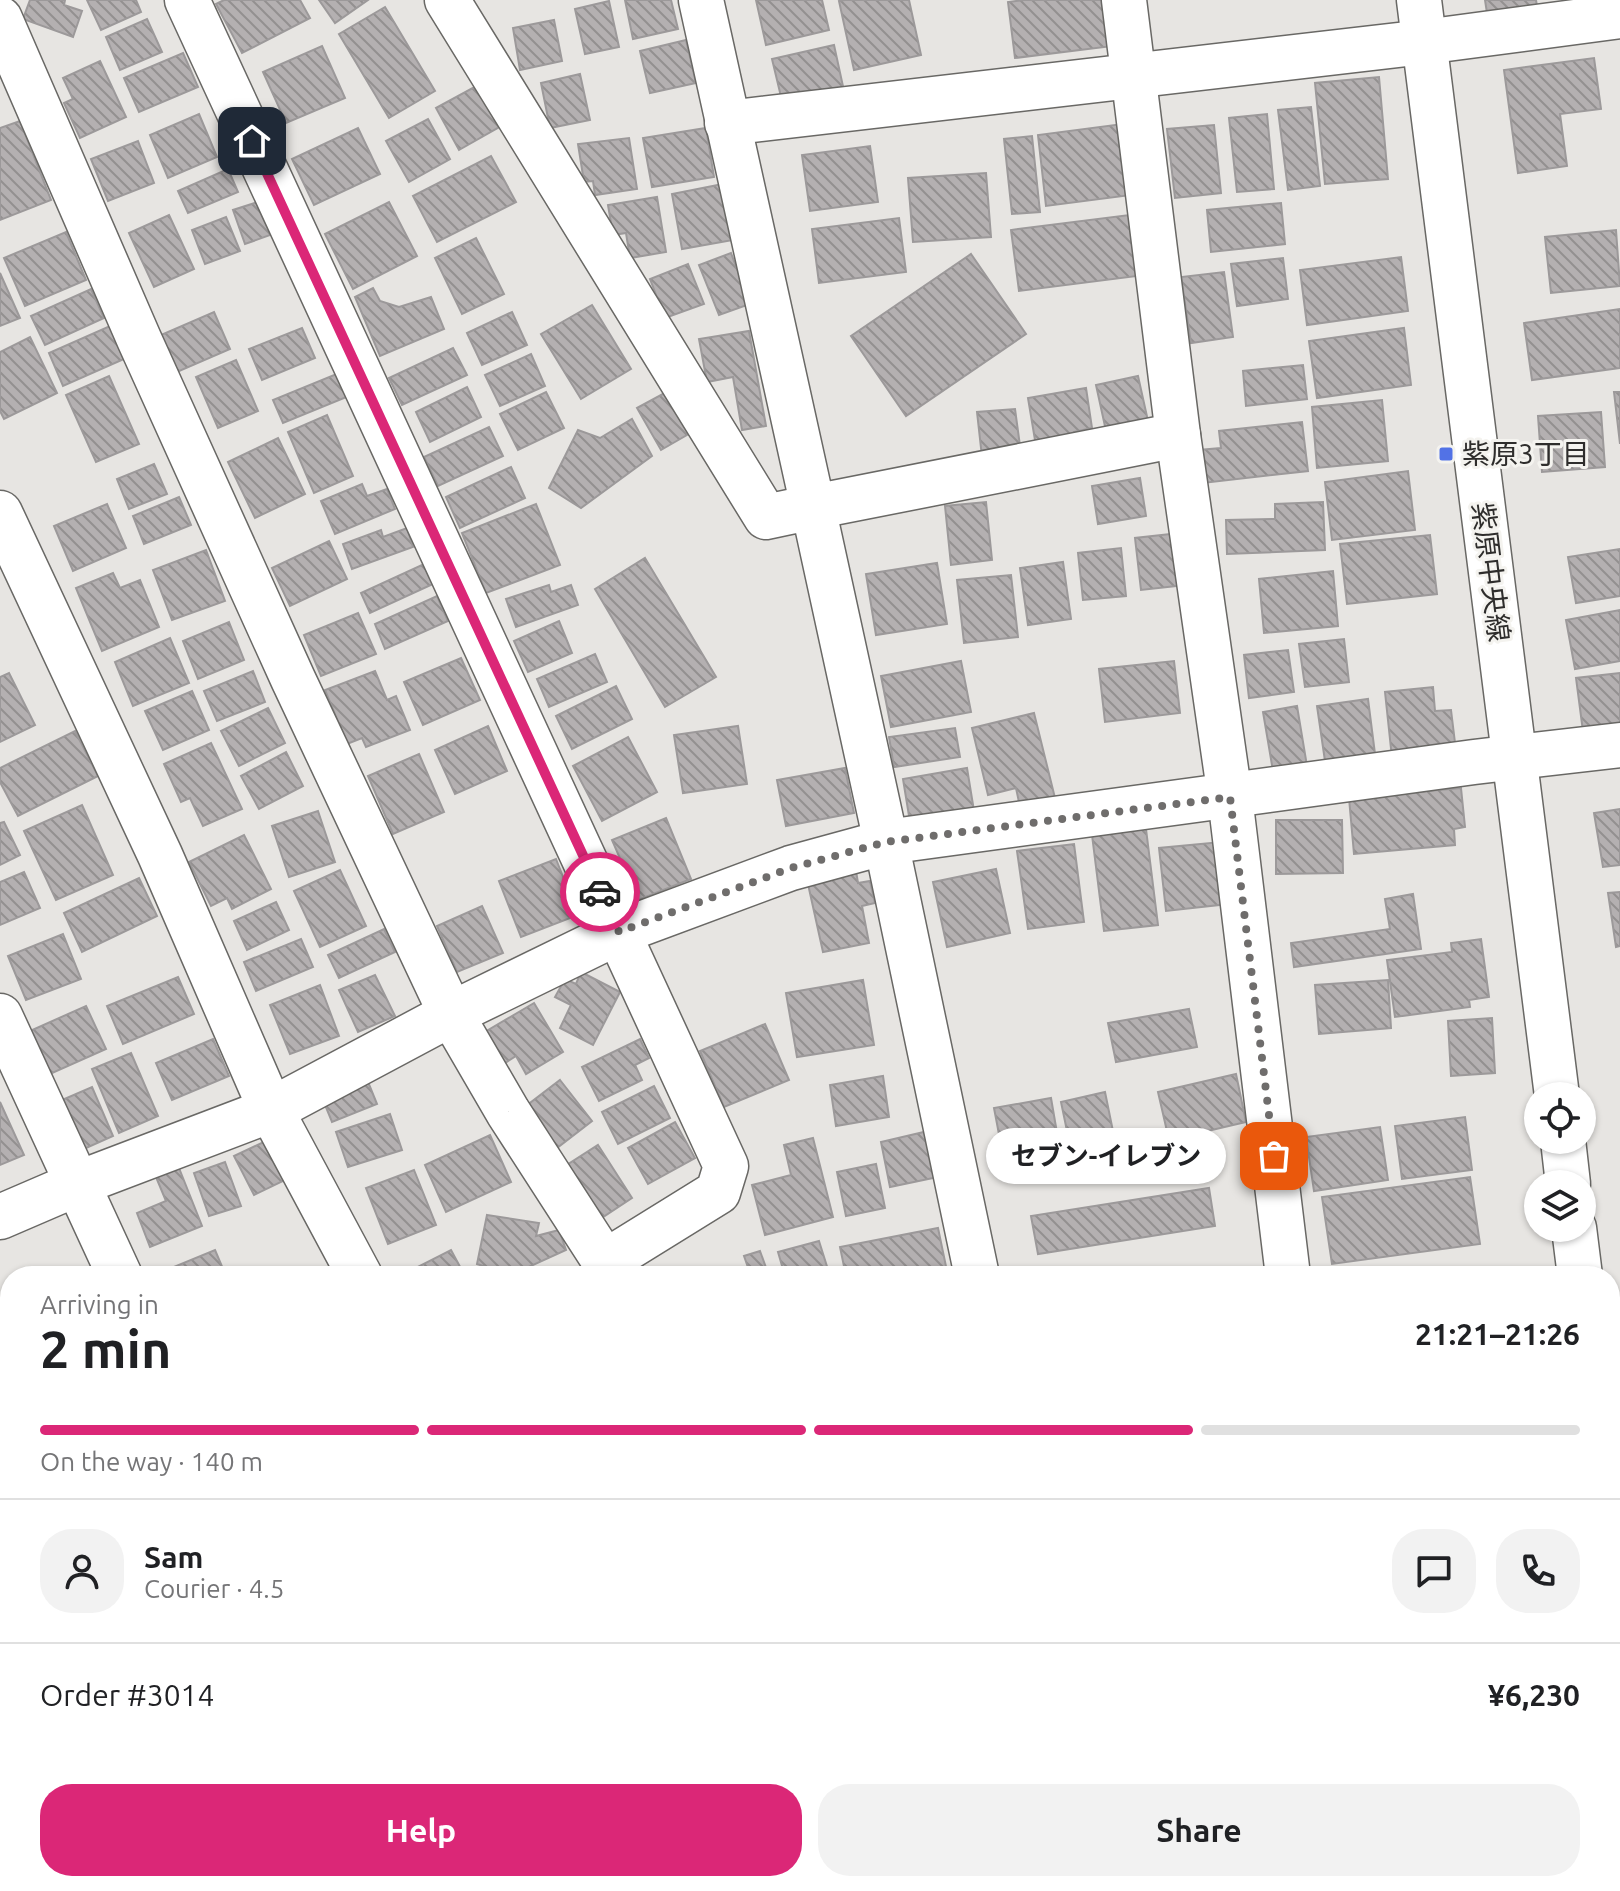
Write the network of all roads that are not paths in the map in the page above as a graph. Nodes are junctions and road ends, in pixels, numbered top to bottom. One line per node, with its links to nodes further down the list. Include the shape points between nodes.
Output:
1 (7, 0): 7 (street)
2 (187, 0): 18 (street)
3 (447, 0): 12 (street, via 766,517)
4 (701, 0): 10 (street)
5 (1124, 0): 9 (street)
6 (1620, 16): 8 (street)
7 (0, 17): 19 (street, via 152,368)
8 (1422, 21): 9 (street); 15 (street, 紫原中央線)
9 (1134, 75): 10 (street); 11 (street)
10 (727, 123): 12 (street)
11 (1178, 435): 12 (street); 16 (street)
12 (813, 507): 17 (street)
13 (0, 513): 22 (street, via 160,855)
14 (1620, 745): 15 (street)
15 (1515, 758): 16 (street); 21 (street, 紫原中央線)
16 (1230, 797): 17 (street); 31 (street)
17 (886, 842): 18 (street, via 791,868); 30 (street)
18 (619, 932): 19 (street); 29 (street, via 726,1166 718,1192)
19 (451, 1014): 22 (street); 28 (street)
20 (0, 1016): 23 (street)
21 (1555, 1082)
22 (271, 1110): 23 (street); 27 (street)
23 (79, 1183): 24 (street); 26 (street)
24 (0, 1217)
25 (1576, 1242): 32 (street)
26 (116, 1266)
27 (355, 1266)
28 (608, 1266)
29 (614, 1266)
30 (975, 1266)
31 (1287, 1266)
32 (1579, 1266)

